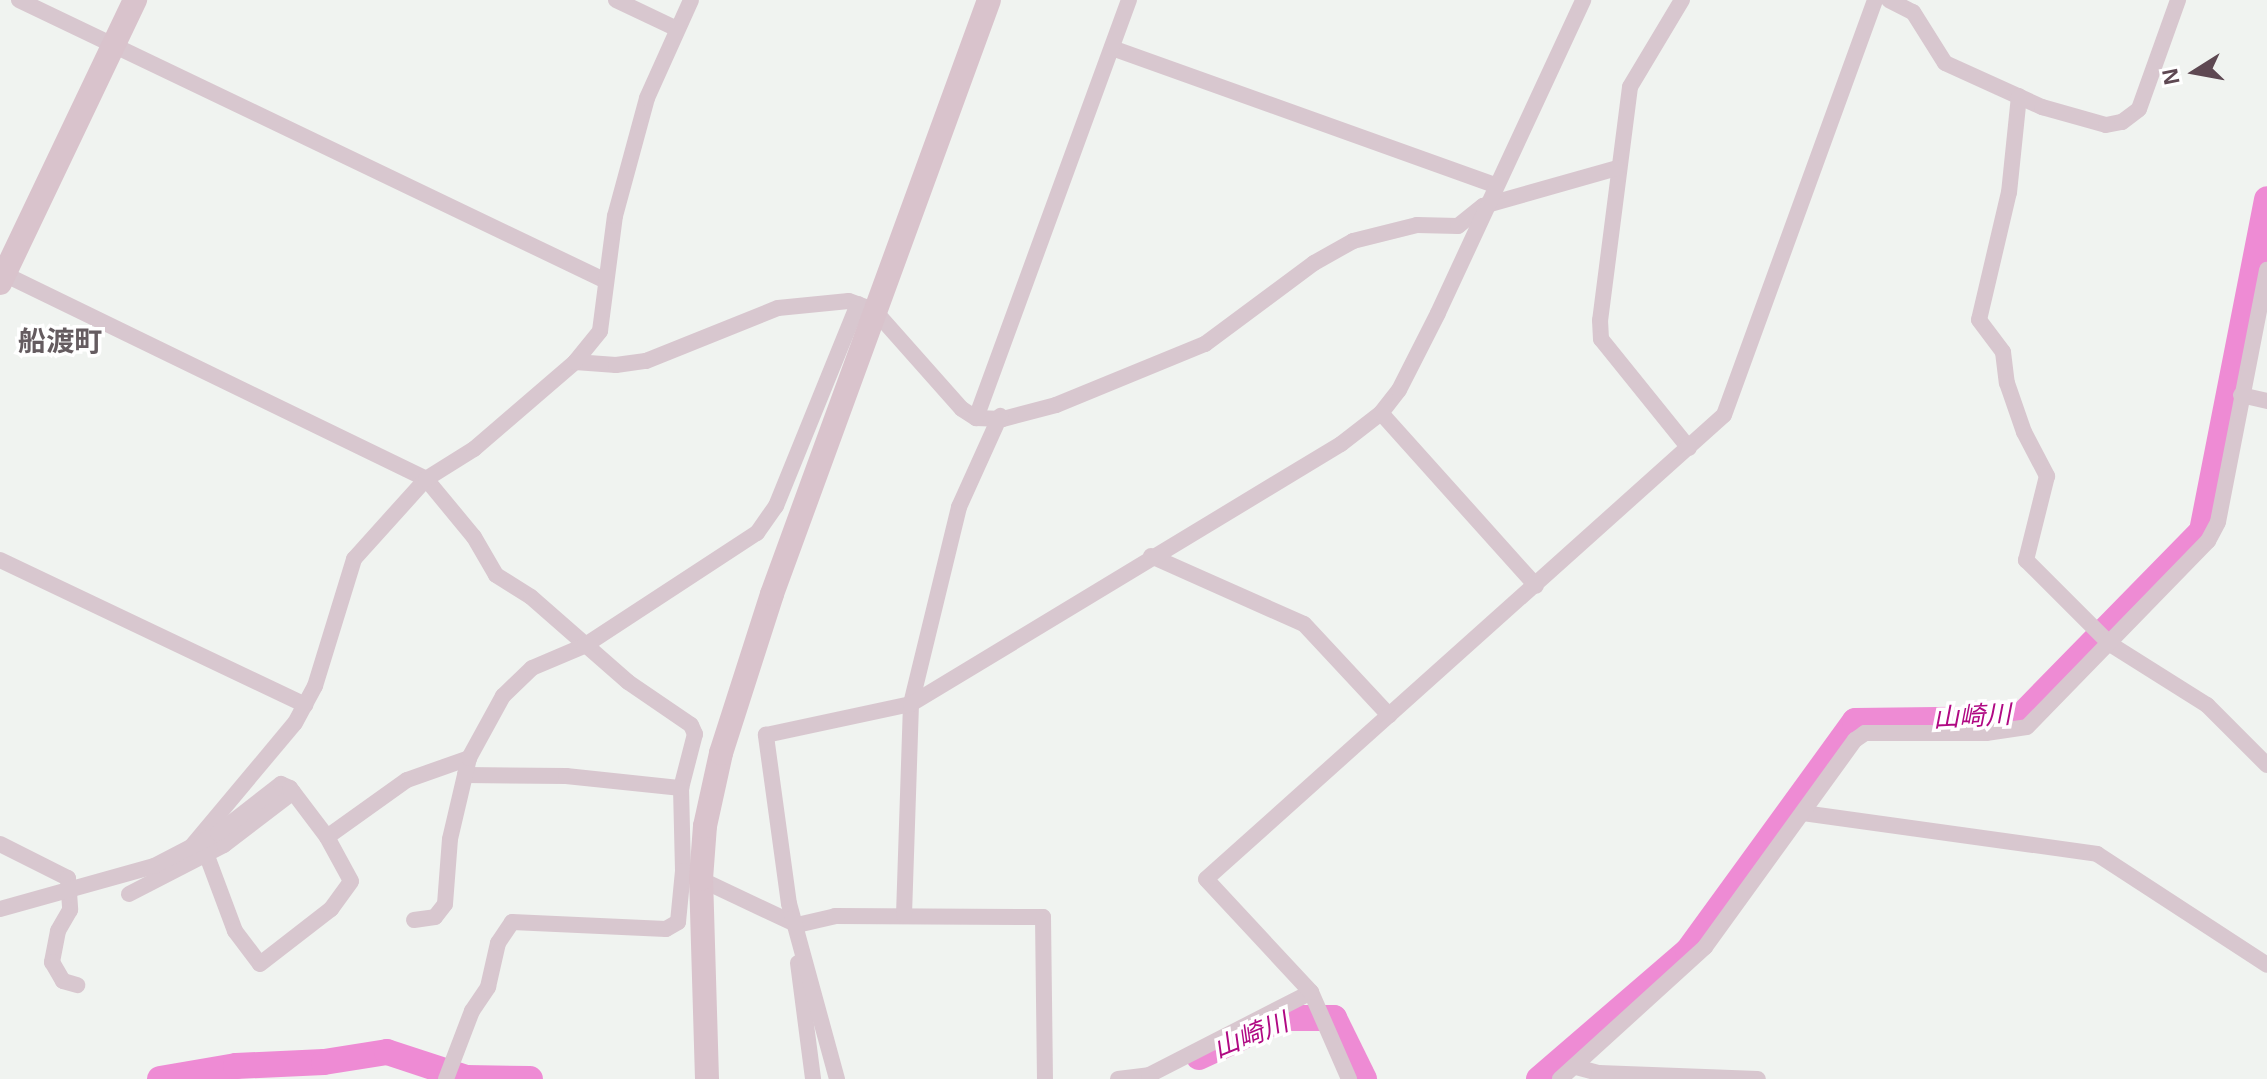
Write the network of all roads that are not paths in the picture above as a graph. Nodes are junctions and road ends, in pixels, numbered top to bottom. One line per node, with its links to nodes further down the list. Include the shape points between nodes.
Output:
1 (19, 0): 13 (street)
2 (135, 0): 13 (street)
3 (616, 0): 12 (street)
4 (691, 0): 12 (street)
5 (989, 0): 22 (street)
6 (1129, 0): 14 (street)
7 (1583, 0): 17 (street)
8 (1682, 0): 16 (street, via 1630,87)
9 (1875, 0): 29 (street, via 1739,382 1724,415)
10 (1889, 0): 15 (street, via 1913,12 1945,63)
11 (2178, 0): 15 (street, via 2148,93 2122,122 2099,124)
12 (675, 28): 21 (street, via 647,98)
13 (113, 45): 20 (street); 21 (street)
14 (1112, 48): 17 (street); 28 (street)
15 (2019, 96): 34 (street, via 2009,192 1979,320 2003,352 2020,420 2047,476 2026,560)
16 (1617, 168): 18 (street); 29 (street, via 1601,339)
17 (1494, 185): 18 (street)
18 (1483, 206): 26 (street, via 1438,313 1399,390); 27 (street, via 1458,226 1417,225 1353,241 1314,263 1205,344 1056,405)
19 (2267, 270): 24 (street)
20 (1, 277): 30 (street)
21 (604, 280): 23 (street, via 600,331)
22 (866, 307): 23 (street, via 778,308 646,361); 28 (street); 35 (street, via 768,520 741,544); 49 (street, via 721,753)
23 (575, 362): 30 (street, via 474,449)
24 (2241, 395): 25 (street); 34 (street, via 2215,530)
25 (2267, 401)
26 (1381, 413): 31 (street, via 1341,444); 33 (street)
27 (1000, 416): 28 (street); 36 (street, via 959,507)
28 (976, 418)
29 (1689, 448): 33 (street)
30 (426, 479): 35 (street, via 474,537 496,575 531,597); 37 (street, via 350,565)
31 (1151, 556): 36 (street); 38 (street, via 1304,624)
32 (0, 560): 37 (street)
33 (1536, 586): 38 (street)
34 (2110, 643): 40 (street, via 2207,705); 44 (street, via 2027,727 1986,733 1865,733)
35 (584, 646): 39 (street, via 515,679); 42 (street, via 691,725 695,734)
36 (911, 704): 53 (street); 55 (street, via 766,735 789,904)
37 (305, 705): 47 (street)
38 (1389, 715): 58 (street, via 1206,879)
39 (469, 758): 41 (street); 45 (street, via 407,780)
40 (2267, 765)
41 (465, 775): 42 (street, via 566,776); 54 (street, via 450,839 445,904 435,917)
42 (681, 788): 49 (street)
43 (293, 792): 45 (street); 47 (street, via 281,784 273,788 218,833); 48 (street)
44 (1803, 813): 56 (street, via 2097,854); 59 (street, via 1696,958)
45 (327, 837): 48 (street, via 351,881 331,909 260,964 235,931)
46 (0, 844): 50 (street, via 68,878)
47 (192, 846): 50 (street, via 154,866)
48 (207, 856): 51 (street)
49 (692, 875): 55 (street); 60 (street, via 678,922 666,929 512,922 498,943 488,987 472,1011); 61 (street)
50 (69, 892): 52 (street); 57 (street, via 70,910 58,931 52,962 63,981)
51 (129, 894)
52 (0, 909)
53 (904, 915): 55 (street, via 835,916); 64 (street, via 1043,917)
54 (414, 920)
55 (797, 925): 62 (street); 63 (street)
56 (2267, 965)
57 (77, 985)
58 (1311, 992): 65 (street, via 1149,1075); 66 (street)
59 (1576, 1067): 67 (street); 68 (street, via 1599,1073)
60 (448, 1074)
61 (707, 1079)
62 (813, 1079)
63 (837, 1079)
64 (1045, 1079)
65 (1118, 1079)
66 (1349, 1079)
67 (1560, 1079)
68 (1758, 1079)

